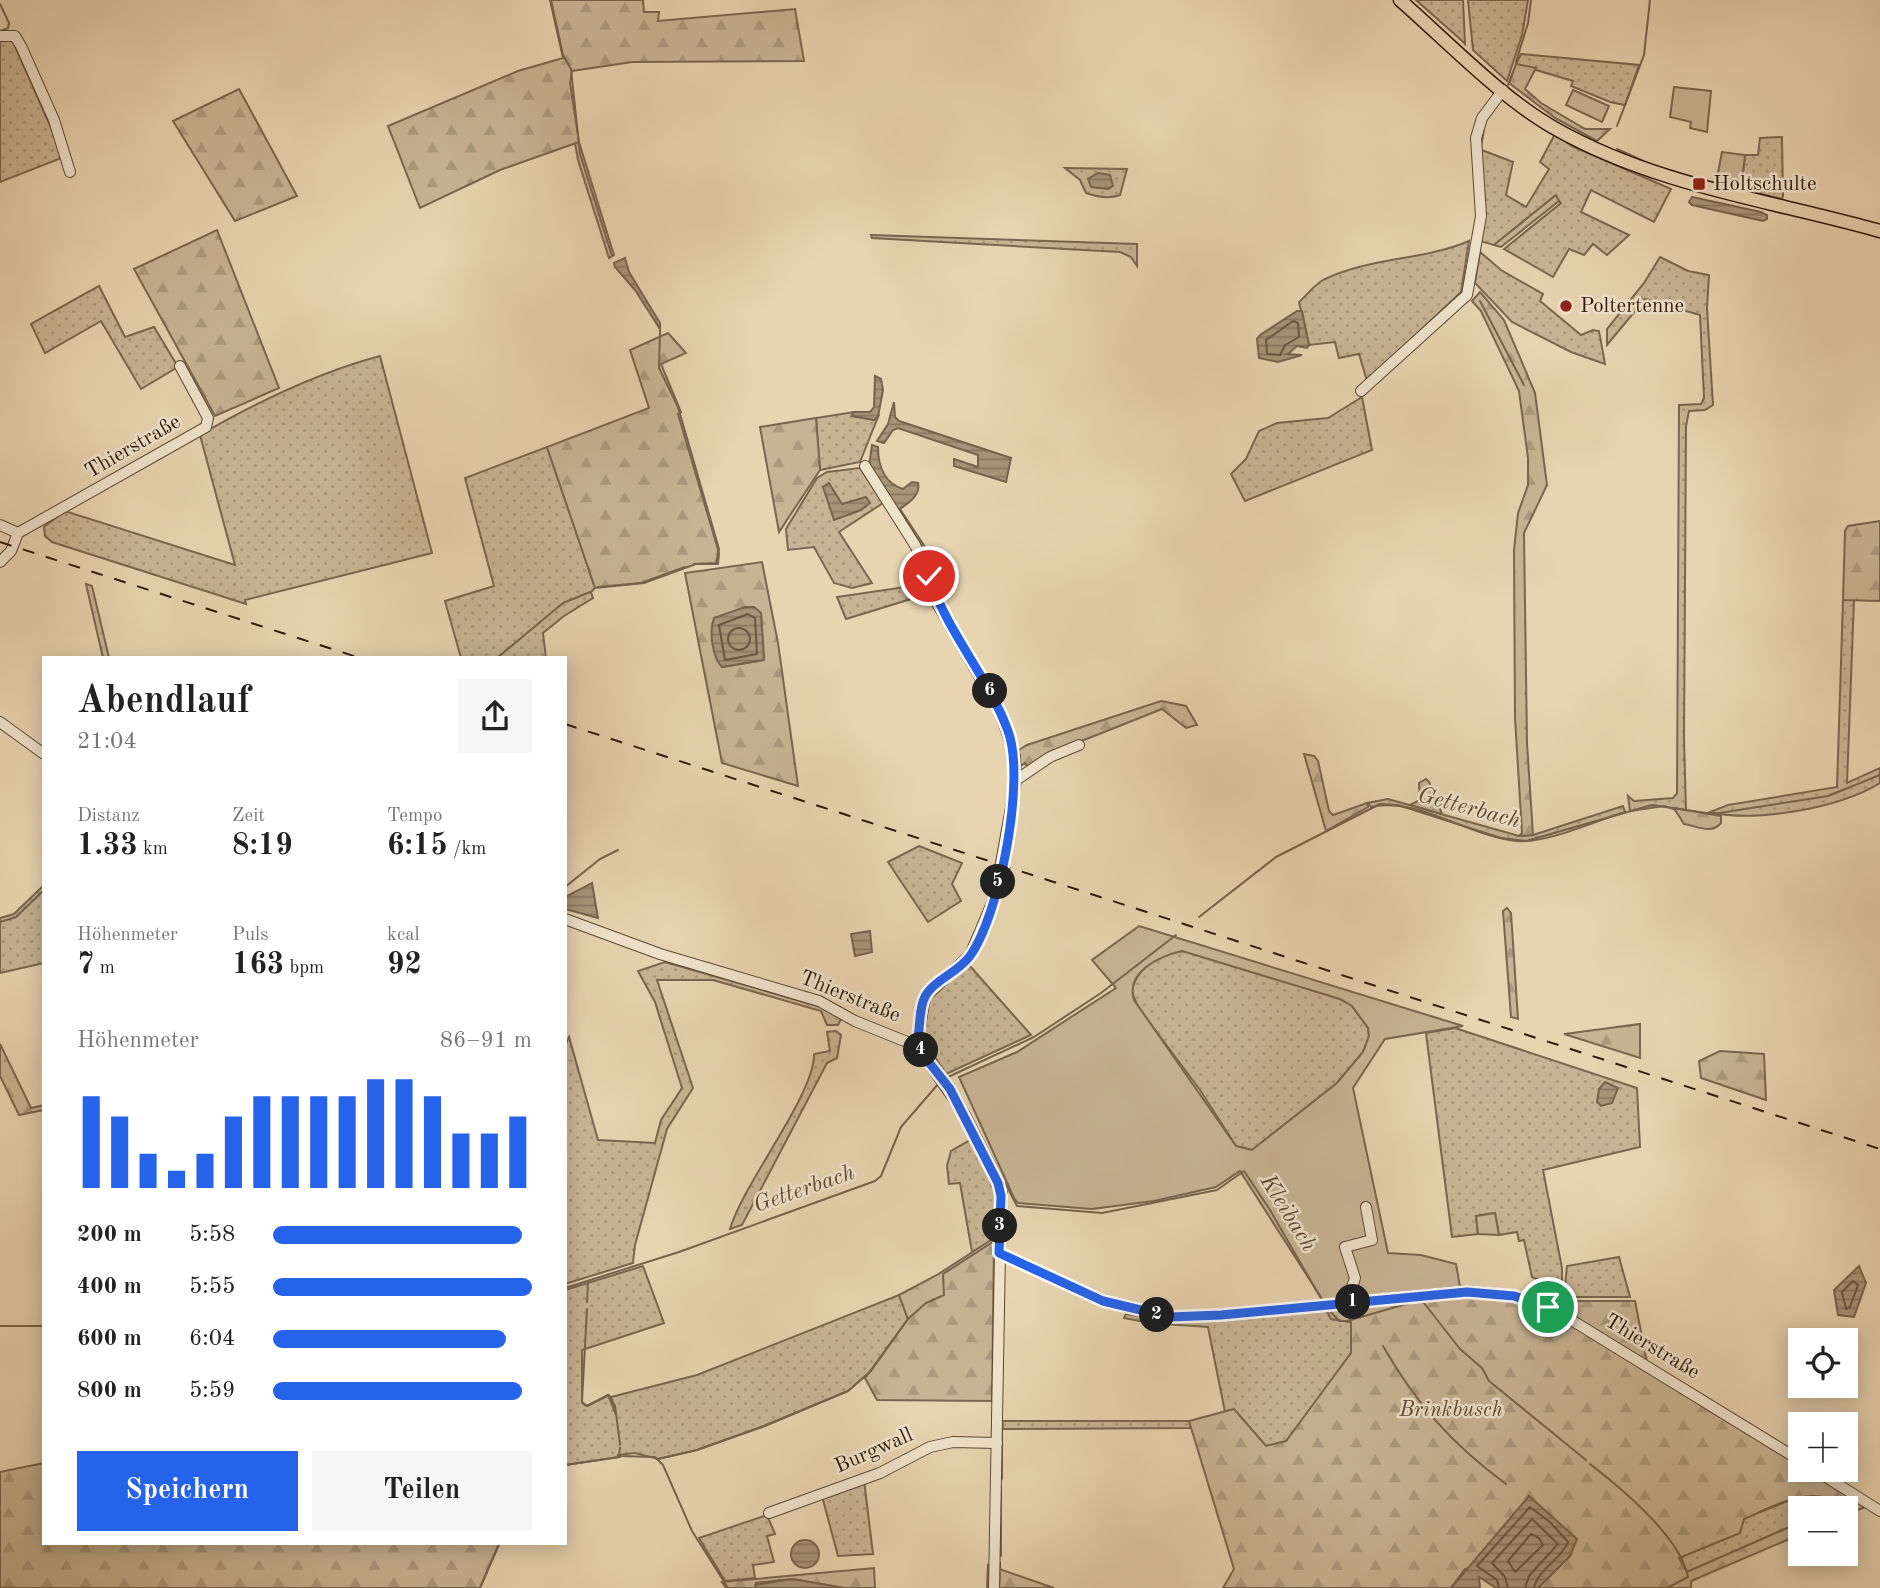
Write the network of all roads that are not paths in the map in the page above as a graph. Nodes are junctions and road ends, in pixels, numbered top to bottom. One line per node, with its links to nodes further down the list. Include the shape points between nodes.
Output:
1 (1400, 0): 3 (main road)
2 (0, 36): 4 (street, via 15,36 21,46 54,120)
3 (1503, 90): 5 (main road, via 1555,129 1647,172); 7 (street, via 1482,118 1476,138 1481,216 1467,295)
4 (70, 172)
5 (1880, 231)
6 (180, 366): 10 (street, Thierstraße, via 208,418 206,427)
7 (1360, 391)
8 (865, 466): 15 (street, via 915,545 934,598 1000,712 1013,746)
9 (0, 525): 10 (street)
10 (18, 533): 11 (street, Thierstraße, via 11,551)
11 (0, 562)
12 (0, 722): 14 (street)
13 (1079, 745): 15 (street, via 1049,757)
14 (42, 753)
15 (1016, 780): 17 (street, via 1000,877 986,919 971,955 925,997)
16 (567, 920): 17 (street, Thierstraße, via 660,954 819,1001)
17 (916, 1046): 19 (street, Thierstraße, via 947,1085 998,1183)
18 (1366, 1207): 20 (street, via 1372,1240 1345,1248 1355,1279)
19 (999, 1244): 20 (street, Thierstraße, via 1103,1301 1156,1315 1189,1318); 21 (street)
20 (1347, 1303): 22 (street, Thierstraße, via 1467,1292 1531,1301 1568,1318)
21 (997, 1443): 25 (street, Burgwall, via 953,1442 930,1447 880,1473); 26 (street)
22 (1788, 1453)
23 (1834, 1482): 24 (street)
24 (1880, 1511)
25 (769, 1513)
26 (994, 1588)

